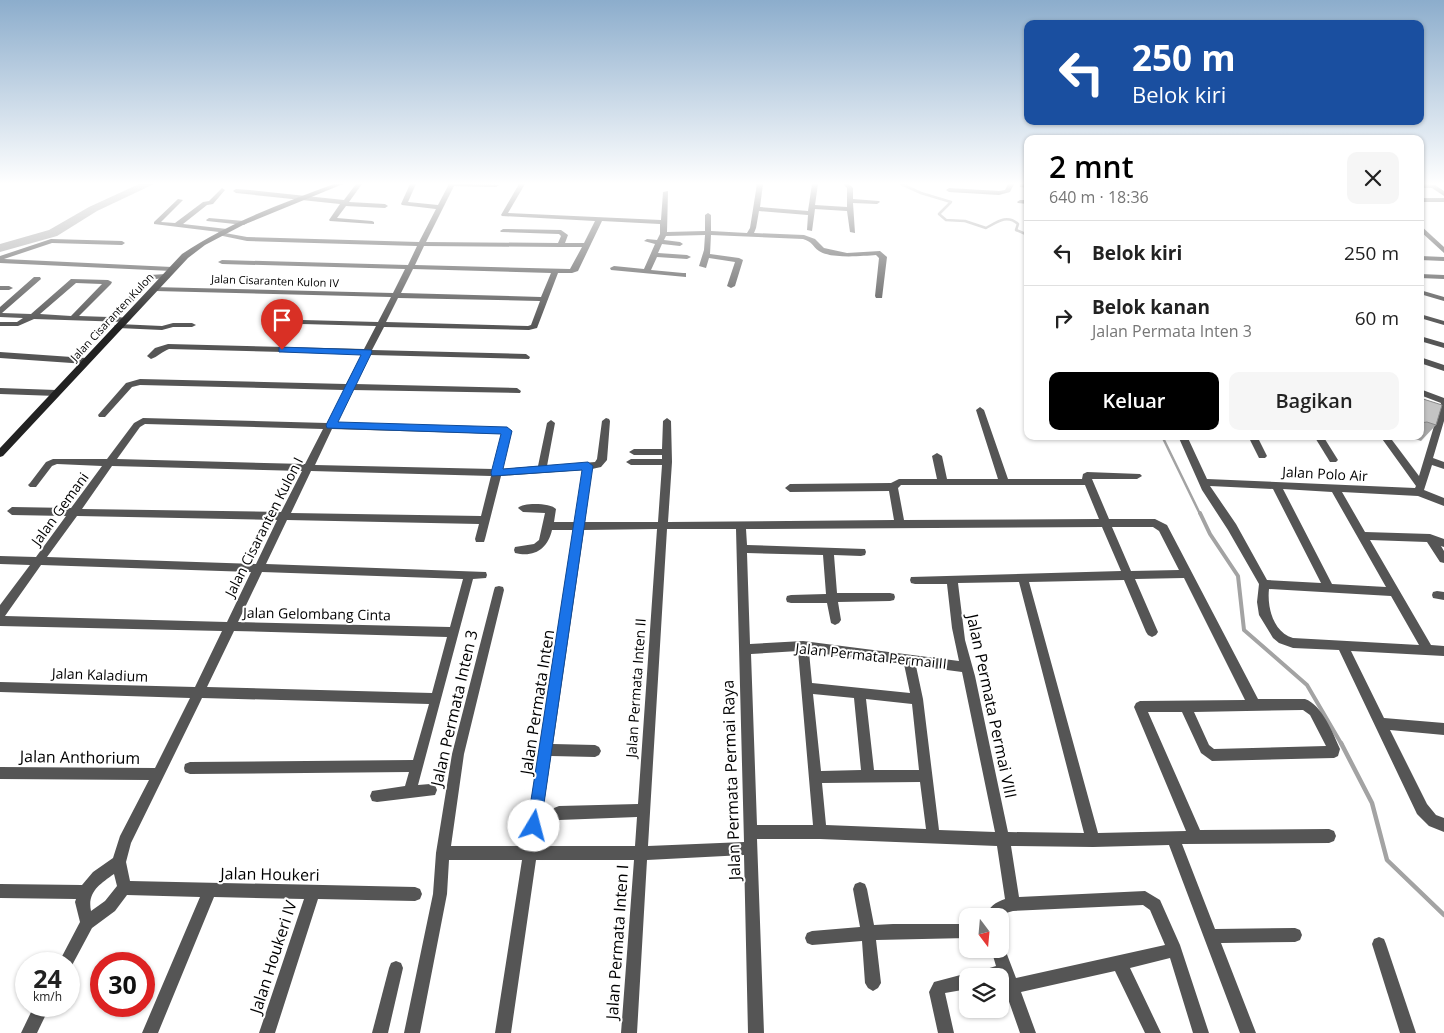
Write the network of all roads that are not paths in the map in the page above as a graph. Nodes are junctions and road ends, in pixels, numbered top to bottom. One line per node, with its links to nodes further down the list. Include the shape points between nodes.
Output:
1 (224, 232): 15 (street, via 247,239); 30 (main road, Jalan Cisaranten Kulon, via 197,246)
2 (429, 232): 15 (street, Jalan Cisaranten Kulon I)
3 (561, 232): 17 (street, via 565,235)
4 (593, 232): 18 (street)
5 (751, 232): 9 (street)
6 (1425, 232): 13 (street)
7 (708, 233): 8 (street); 9 (street); 21 (street)
8 (663, 234): 11 (street)
9 (749, 235): 44 (street, via 804,237 813,240 822,250 847,255 872,252 881,255)
10 (647, 242): 11 (street)
11 (659, 242): 16 (street); 20 (street)
12 (1424, 242): 13 (street)
13 (1435, 242): 19 (street)
14 (122, 243): 25 (street, via 54,241)
15 (423, 244): 17 (street); 28 (street, Jalan Cisaranten Kulon I)
16 (680, 244)
17 (561, 245): 18 (street)
18 (586, 245): 31 (street, via 575,269)
19 (1444, 251)
20 (654, 255): 22 (street); 32 (street)
21 (707, 256): 27 (street); 38 (street, via 739,260)
22 (687, 258)
23 (1424, 258): 24 (street)
24 (1444, 259)
25 (0, 260): 30 (street)
26 (222, 262): 28 (street)
27 (704, 266)
28 (409, 268): 31 (street); 43 (street, Jalan Cisaranten Kulon I)
29 (614, 268): 32 (street)
30 (172, 269): 34 (main road, Jalan Cisaranten Kulon)
31 (555, 271): 45 (street)
32 (647, 271): 33 (street)
33 (684, 275)
34 (166, 276): 41 (main road, Jalan Cisaranten Kulon); 51 (street, via 153,277)
35 (1444, 277): 36 (street)
36 (1424, 278)
37 (37, 279): 47 (street)
38 (731, 286)
39 (0, 288): 40 (street)
40 (9, 288)
41 (155, 288): 43 (street, Jalan Cisaranten Kulon IV); 53 (main road, Jalan Cisaranten Kulon)
42 (1424, 293): 46 (street)
43 (395, 296): 45 (street, Jalan Cisaranten Kulon IV); 56 (street, Jalan Cisaranten Kulon I)
44 (879, 296)
45 (545, 299): 56 (street, via 534,326 529,328)
46 (1444, 299)
47 (0, 313): 48 (street)
48 (33, 316): 50 (street); 50 (street, via 74,281 111,279); 54 (street, via 18,324)
49 (1424, 317): 55 (street)
50 (72, 318): 51 (street)
51 (111, 320): 53 (street)
52 (265, 321): 56 (street)
53 (121, 323): 57 (street, via 162,328); 64 (main road, Jalan Cisaranten Kulon)
54 (0, 324)
55 (1444, 324)
56 (380, 325): 60 (street, Jalan Cisaranten Kulon I)
57 (192, 326)
58 (1424, 339): 59 (street)
59 (1444, 346)
60 (367, 352): 62 (street, via 168,346); 63 (street); 67 (street, Jalan Cisaranten Kulon I)
61 (0, 355): 64 (street)
62 (151, 356)
63 (526, 357)
64 (86, 361): 70 (main road, Jalan Cisaranten Kulon)
65 (1424, 361): 66 (street)
66 (1444, 368)
67 (350, 387): 69 (street); 75 (street, via 140,382 129,385); 80 (street, Jalan Cisaranten Kulon I)
68 (0, 391): 70 (street)
69 (517, 391)
70 (56, 394): 85 (main road, Jalan Cisaranten Kulon)
71 (1424, 394): 72 (street)
72 (1444, 401)
73 (1444, 405): 76 (street)
74 (980, 410): 100 (street)
75 (102, 415)
76 (1439, 415): 91 (street)
77 (606, 420): 93 (street, via 601,463)
78 (667, 421): 89 (street, Jalan Permata Inten II)
79 (551, 423): 96 (street)
80 (331, 425): 92 (street, Jalan Gemani, via 143,421); 95 (street, Jalan Cisaranten Kulon I); 97 (street, via 508,432)
81 (1184, 440): 102 (street)
82 (1254, 440): 87 (street)
83 (1320, 440): 90 (street)
84 (1387, 440): 108 (street)
85 (0, 454)
86 (936, 456): 99 (street)
87 (1262, 456)
88 (632, 457): 89 (street)
89 (667, 457): 117 (street, Jalan Permata Inten II)
90 (1333, 460)
91 (1429, 460): 94 (street); 108 (street)
92 (111, 462): 95 (street); 103 (street, via 53,462); 112 (street, Jalan Gemani)
93 (588, 466): 96 (street); 119 (street, Jalan Permata Inten)
94 (1444, 466)
95 (310, 468): 97 (street); 113 (street, Jalan Cisaranten Kulon I)
96 (542, 469): 97 (street)
97 (496, 473): 114 (street)
98 (1137, 476): 101 (street, via 1087,475)
99 (943, 482): 100 (street); 105 (street, via 899,482)
100 (1004, 482): 101 (street)
101 (1088, 482): 115 (street)
102 (1203, 482): 104 (street, Jalan Polo Air); 140 (street)
103 (33, 485)
104 (1276, 486): 107 (street, Jalan Polo Air); 141 (street)
105 (893, 487): 106 (street); 116 (street)
106 (790, 488)
107 (1335, 488): 108 (street, Jalan Polo Air); 121 (street)
108 (1419, 489): 109 (street, Jalan Polo Air)
109 (1444, 502)
110 (523, 508): 118 (street, via 551,509)
111 (12, 511): 112 (street)
112 (74, 511): 113 (street); 131 (street, Jalan Gemani)
113 (284, 516): 114 (street); 132 (street, Jalan Cisaranten Kulon I)
114 (485, 520): 123 (street)
115 (1106, 523): 116 (street); 133 (street, via 1160,525); 136 (street)
116 (900, 524): 120 (street)
117 (662, 525): 119 (street); 120 (street); 182 (street, Jalan Permata Inten II)
118 (548, 526): 119 (street); 126 (street, via 541,546)
119 (580, 526): 170 (street, Jalan Permata Inten)
120 (741, 526): 125 (street, Jalan Permata Permai Raya)
121 (1362, 536): 122 (street); 143 (street)
122 (1430, 538): 124 (street); 129 (street)
123 (480, 539)
124 (1444, 544)
125 (742, 549): 127 (street); 155 (street, Jalan Permata Permai Raya)
126 (519, 550)
127 (828, 551): 128 (street); 145 (street)
128 (861, 552)
129 (1444, 559)
130 (0, 560): 131 (street)
131 (38, 561): 132 (street); 147 (street, Jalan Gemani)
132 (260, 567): 134 (street); 150 (street, Jalan Cisaranten Kulon I)
133 (1186, 574): 136 (street); 166 (street)
134 (469, 575): 135 (street); 151 (street)
135 (482, 575)
136 (1130, 576): 137 (street); 152 (street)
137 (1023, 578): 138 (street); 192 (street)
138 (952, 579): 139 (street); 159 (street, Jalan Permata Permai VIII, via 957,630)
139 (915, 580)
140 (1264, 584): 141 (street); 154 (street, via 1262,602 1265,615 1283,640)
141 (1329, 588): 143 (street)
142 (499, 590): 194 (street, Jalan Permata Inten 3, via 458,754)
143 (1395, 592): 156 (street)
144 (890, 597): 145 (street)
145 (832, 598): 146 (street); 148 (street)
146 (791, 599)
147 (0, 614)
148 (835, 620)
149 (0, 621): 150 (street, Jalan Gelombang Cinta)
150 (229, 627): 151 (street, Jalan Gelombang Cinta); 162 (street, Jalan Cisaranten Kulon I)
151 (453, 632): 164 (street)
152 (1152, 632)
153 (802, 646): 155 (street, Jalan Permata Permai II); 158 (street, Jalan Permata Permai II); 161 (street)
154 (1343, 646): 156 (street); 168 (street)
155 (745, 649): 185 (street, Jalan Permata Permai Raya)
156 (1427, 649): 157 (street)
157 (1444, 650)
158 (910, 659): 159 (street, Jalan Permata Permai II); 165 (street)
159 (966, 667): 191 (street, Jalan Permata Permai VIII)
160 (0, 688): 162 (street, Jalan Kaladium)
161 (807, 688): 163 (street); 178 (street)
162 (199, 693): 164 (street, Jalan Kaladium); 175 (street, Jalan Cisaranten Kulon I)
163 (859, 693): 165 (street); 176 (street)
164 (436, 699): 172 (street)
165 (917, 699): 177 (street)
166 (1254, 704): 167 (street); 167 (street, via 1305,704 1314,711 1334,749 1333,754 1212,755 1205,749)
167 (1186, 707): 189 (street, via 1140,707)
168 (1380, 723): 169 (street); 184 (street, via 1422,809 1429,819)
169 (1444, 729)
170 (546, 750): 171 (street); 195 (street, Jalan Permata Inten)
171 (595, 751)
172 (416, 766): 173 (street); 180 (street)
173 (190, 768)
174 (0, 773): 175 (street, Jalan Anthorium)
175 (159, 774): 197 (street, Jalan Cisaranten Kulon I, via 125,840)
176 (868, 775): 177 (street); 178 (street)
177 (927, 776): 187 (street)
178 (815, 777): 186 (street)
179 (430, 790): 180 (street)
180 (410, 792): 181 (street)
181 (377, 796)
182 (643, 810): 183 (street); 196 (street, Jalan Permata Inten II)
183 (559, 813)
184 (1444, 825)
185 (750, 832): 186 (street); 193 (street, Jalan Permata Permai Raya)
186 (820, 832): 187 (street)
187 (933, 835): 191 (street)
188 (1329, 836): 189 (street)
189 (1196, 837): 190 (street)
190 (1173, 838): 192 (street); 211 (street)
191 (1003, 839): 192 (street); 205 (street, Jalan Permata Permai VIII)
192 (1093, 840)
193 (751, 848): 196 (street); 230 (street, Jalan Permata Permai Raya)
194 (443, 853): 195 (street); 227 (street, Jalan Permata Inten 3, via 440,894)
195 (530, 853): 196 (street); 228 (street, Jalan Permata Inten)
196 (640, 853): 229 (street, Jalan Permata Inten I)
197 (119, 862): 198 (street, Jalan Cisaranten Kulon I); 202 (street, via 98,877)
198 (124, 888): 201 (street, Jalan Houkeri); 207 (street, via 110,906)
199 (860, 889): 209 (street)
200 (0, 891): 202 (street)
201 (209, 891): 203 (street, Jalan Houkeri); 224 (street)
202 (85, 892): 207 (street, via 82,902)
203 (313, 892): 204 (street, Jalan Houkeri); 225 (street, Jalan Houkeri IV)
204 (415, 894)
205 (1013, 904): 206 (street); 214 (street, via 1145,898 1155,906)
206 (1001, 908)
207 (87, 922): 215 (street)
208 (959, 931): 209 (street)
209 (868, 932): 212 (street); 220 (street)
210 (1295, 935): 211 (street)
211 (1211, 936): 235 (street)
212 (812, 938)
213 (1379, 944): 236 (street)
214 (1175, 950): 216 (street); 234 (street)
215 (71, 952)
216 (1119, 962): 221 (street); 233 (street)
217 (396, 968): 226 (street)
218 (959, 982): 231 (street, via 939,987 937,992)
219 (1009, 982): 221 (street)
220 (873, 983)
221 (1011, 988): 232 (street)
222 (36, 1017): 223 (street)
223 (28, 1033)
224 (150, 1033)
225 (267, 1033)
226 (380, 1033)
227 (412, 1033)
228 (503, 1033)
229 (629, 1033)
230 (756, 1033)
231 (946, 1033)
232 (1028, 1033)
233 (1153, 1033)
234 (1201, 1033)
235 (1248, 1033)
236 (1408, 1033)

